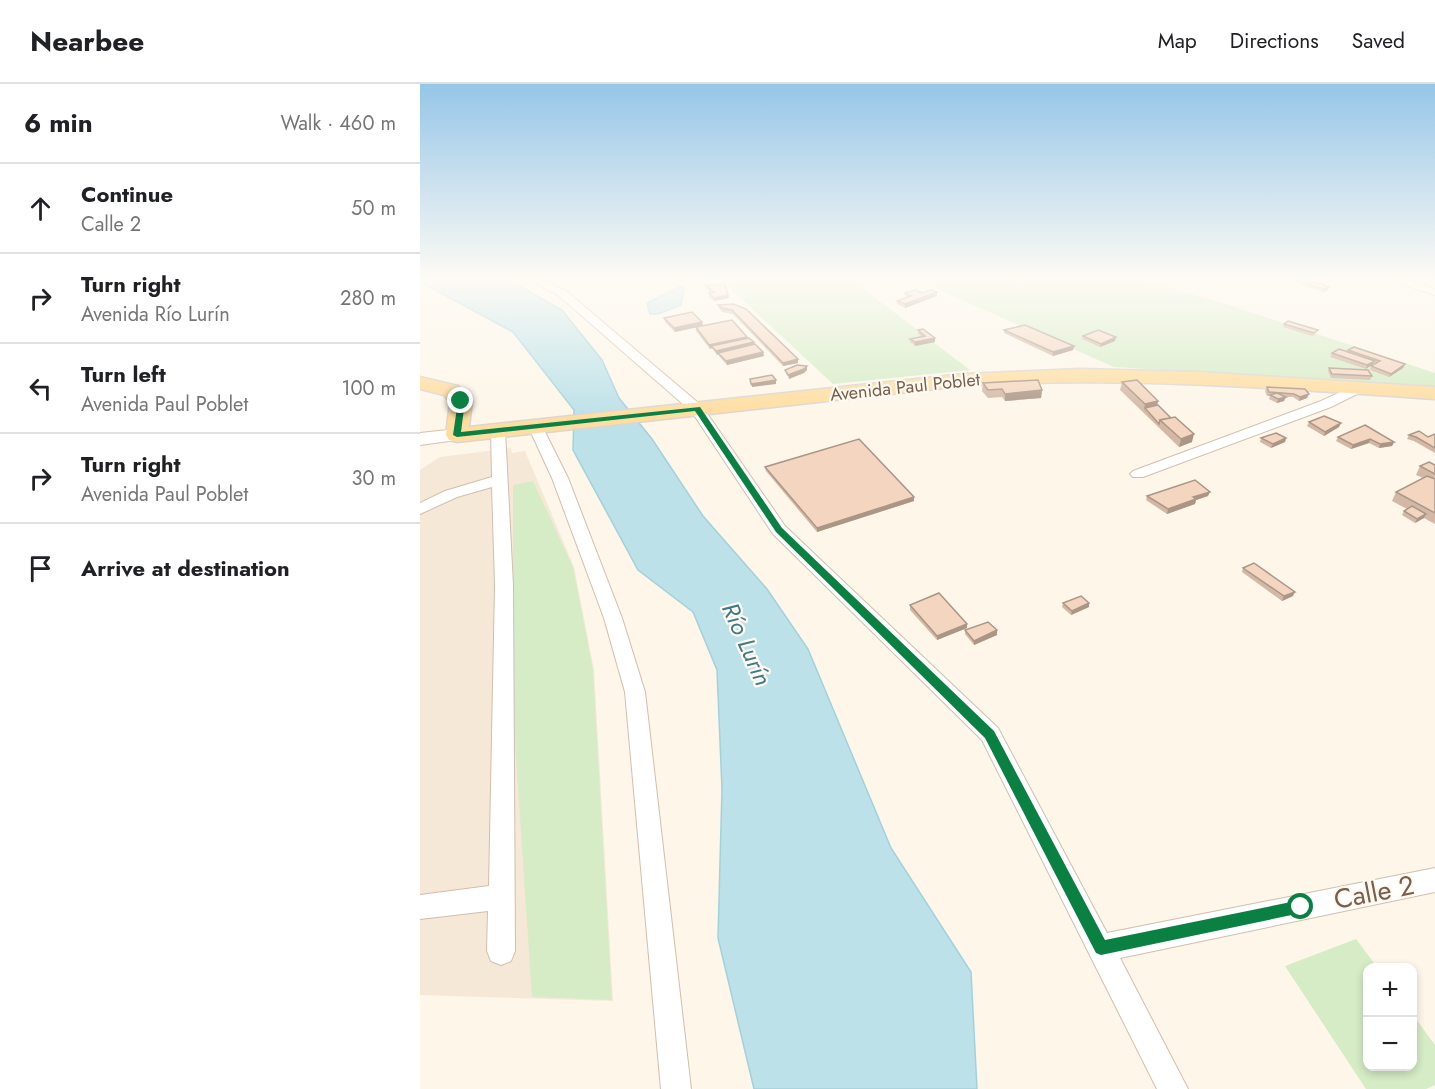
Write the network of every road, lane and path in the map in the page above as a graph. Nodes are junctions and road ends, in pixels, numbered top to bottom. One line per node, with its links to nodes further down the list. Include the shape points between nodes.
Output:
1 (596, 325): 5 (street)
2 (420, 383): 8 (main road, via 451,390 461,401)
3 (1358, 388): 4 (main road, Avenida Paul Poblet); 5 (main road, Avenida Paul Poblet, via 1036,375); 10 (street, via 1326,404)
4 (1435, 393)
5 (688, 410): 6 (main road, Avenida Paul Poblet); 16 (street, via 779,530 990,734)
6 (544, 425): 7 (main road, Avenida Paul Poblet); 18 (street, via 613,618 635,692)
7 (498, 430): 8 (main road, Avenida Paul Poblet); 11 (street)
8 (457, 435): 9 (main road)
9 (420, 439)
10 (1138, 474)
11 (500, 480): 12 (street, via 451,494); 14 (street, via 504,585)
12 (420, 509)
13 (1435, 880): 16 (street, Calle 2)
14 (502, 897): 15 (street); 17 (street)
15 (420, 908)
16 (1101, 948): 19 (street)
17 (501, 951)
18 (676, 1089)
19 (1173, 1089)

